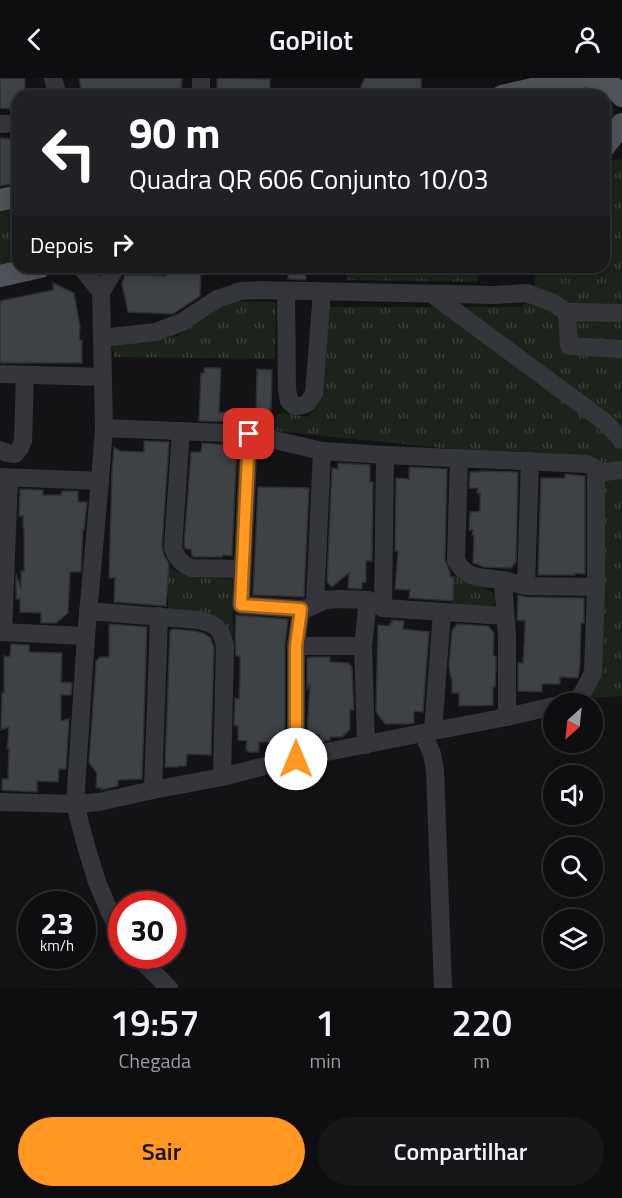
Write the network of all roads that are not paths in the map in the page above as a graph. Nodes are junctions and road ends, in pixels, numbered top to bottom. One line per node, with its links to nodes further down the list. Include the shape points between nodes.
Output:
1 (580, 78): 3 (main road)
2 (592, 78): 4 (main road, via 616,88)
3 (528, 90)
4 (622, 96)
5 (622, 124): 6 (main road)
6 (610, 140)
7 (86, 273): 9 (street)
8 (112, 273): 9 (street)
9 (101, 292): 15 (street)
10 (286, 292): 11 (street); 11 (street, via 286,390 295,406 309,402 314,393); 15 (street, via 228,294 174,326)
11 (322, 292): 12 (street)
12 (432, 294): 13 (street, via 527,293); 23 (street, via 605,422)
13 (567, 312): 14 (street); 16 (street, via 569,346)
14 (622, 313)
15 (102, 338): 19 (street)
16 (622, 349)
17 (0, 374): 18 (street)
18 (25, 375): 19 (street); 24 (street, via 23,441 15,454)
19 (103, 377): 20 (street)
20 (104, 428): 21 (street); 31 (street)
21 (181, 431): 22 (street); 33 (street, via 175,555 191,568)
22 (249, 434): 25 (street); 33 (street)
23 (622, 440)
24 (0, 450)
25 (322, 451): 26 (street); 38 (street)
26 (385, 455): 27 (street); 37 (street)
27 (459, 458): 28 (street); 34 (street, via 456,560 467,574)
28 (530, 461): 29 (street, via 586,464); 35 (street)
29 (609, 471): 32 (street); 36 (street)
30 (5, 477): 31 (street); 43 (street)
31 (100, 481): 39 (street)
32 (622, 484)
33 (242, 569): 38 (street, via 241,605)
34 (503, 580): 35 (street); 42 (street)
35 (526, 586): 36 (street)
36 (597, 587): 47 (street, via 593,673)
37 (375, 604): 38 (street, via 325,600); 40 (street); 46 (street)
38 (308, 607): 45 (street)
39 (88, 611): 41 (street); 44 (street)
40 (442, 612): 42 (street); 50 (street)
41 (159, 616): 53 (street, via 210,623 223,635); 54 (street)
42 (505, 616): 49 (street)
43 (1, 632): 44 (street)
44 (86, 636): 56 (street)
45 (296, 646): 46 (street); 52 (street)
46 (363, 646): 51 (street)
47 (583, 693)
48 (543, 709): 49 (street)
49 (507, 717): 50 (street)
50 (428, 732): 51 (street); 60 (street, via 434,762)
51 (366, 745): 52 (street)
52 (296, 759): 53 (street)
53 (222, 777): 54 (street)
54 (153, 789): 56 (street)
55 (0, 802): 56 (street)
56 (75, 804): 57 (street)
57 (108, 908)
58 (150, 969): 59 (street)
59 (169, 988)
60 (443, 988)

